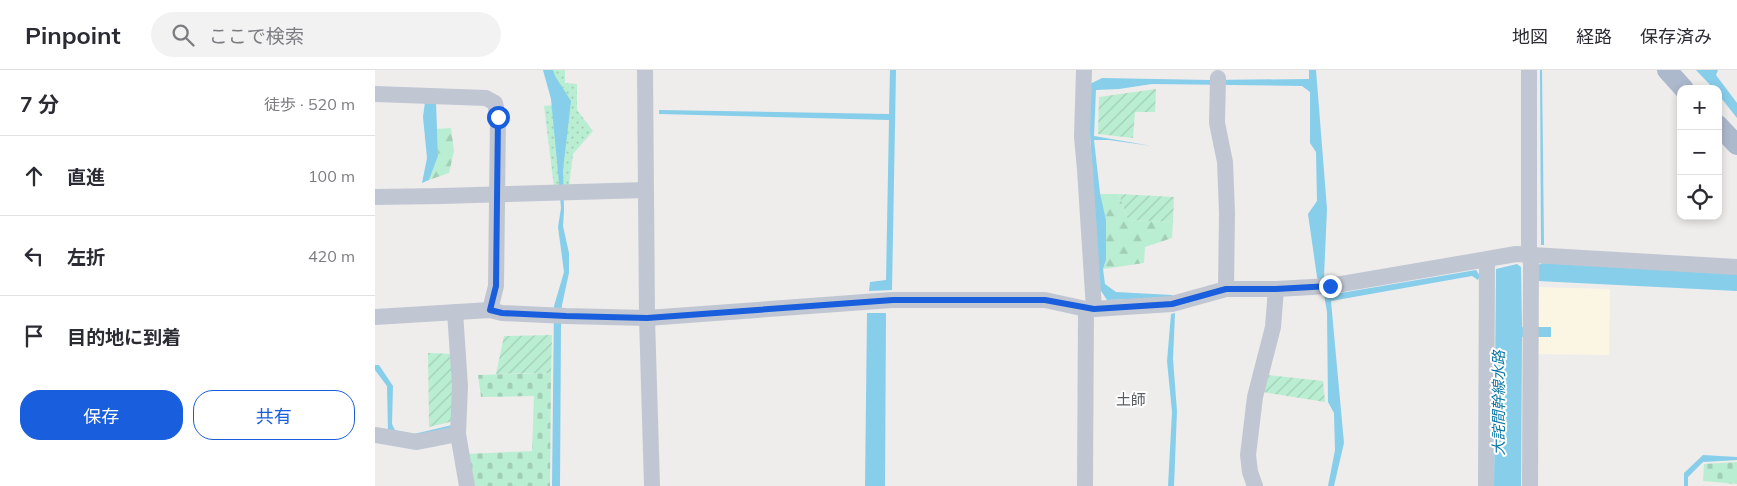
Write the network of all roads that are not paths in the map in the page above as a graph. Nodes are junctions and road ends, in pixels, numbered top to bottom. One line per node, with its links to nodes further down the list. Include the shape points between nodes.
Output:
1 (645, 70): 10 (street)
2 (1084, 70): 18 (street, via 1081,136)
3 (1529, 70): 13 (street)
4 (1667, 70): 6 (main road)
5 (1218, 82): 16 (street, via 1217,123 1225,162 1227,206)
6 (1681, 85)
7 (375, 94): 11 (street, via 486,98 495,103 498,117)
8 (1722, 129): 9 (main road)
9 (1737, 145)
10 (646, 190): 11 (street); 22 (street)
11 (497, 194): 12 (street); 19 (street, via 496,286)
12 (375, 197)
13 (1529, 254): 14 (street); 15 (street); 30 (street)
14 (1487, 260): 17 (street, via 1324,286); 29 (street)
15 (1737, 267)
16 (1226, 289): 17 (street); 18 (street, via 1172,304)
17 (1276, 289): 28 (street, via 1273,327 1255,397 1249,456)
18 (1090, 309): 22 (street, via 1045,300 893,300); 27 (street)
19 (490, 310): 20 (street); 22 (street)
20 (455, 312): 21 (street); 23 (street, via 460,386)
21 (375, 317)
22 (647, 318): 26 (street)
23 (458, 434): 24 (street, via 417,442); 25 (street)
24 (375, 435)
25 (467, 486)
26 (652, 486)
27 (1085, 486)
28 (1255, 486)
29 (1486, 486)
30 (1530, 486)

